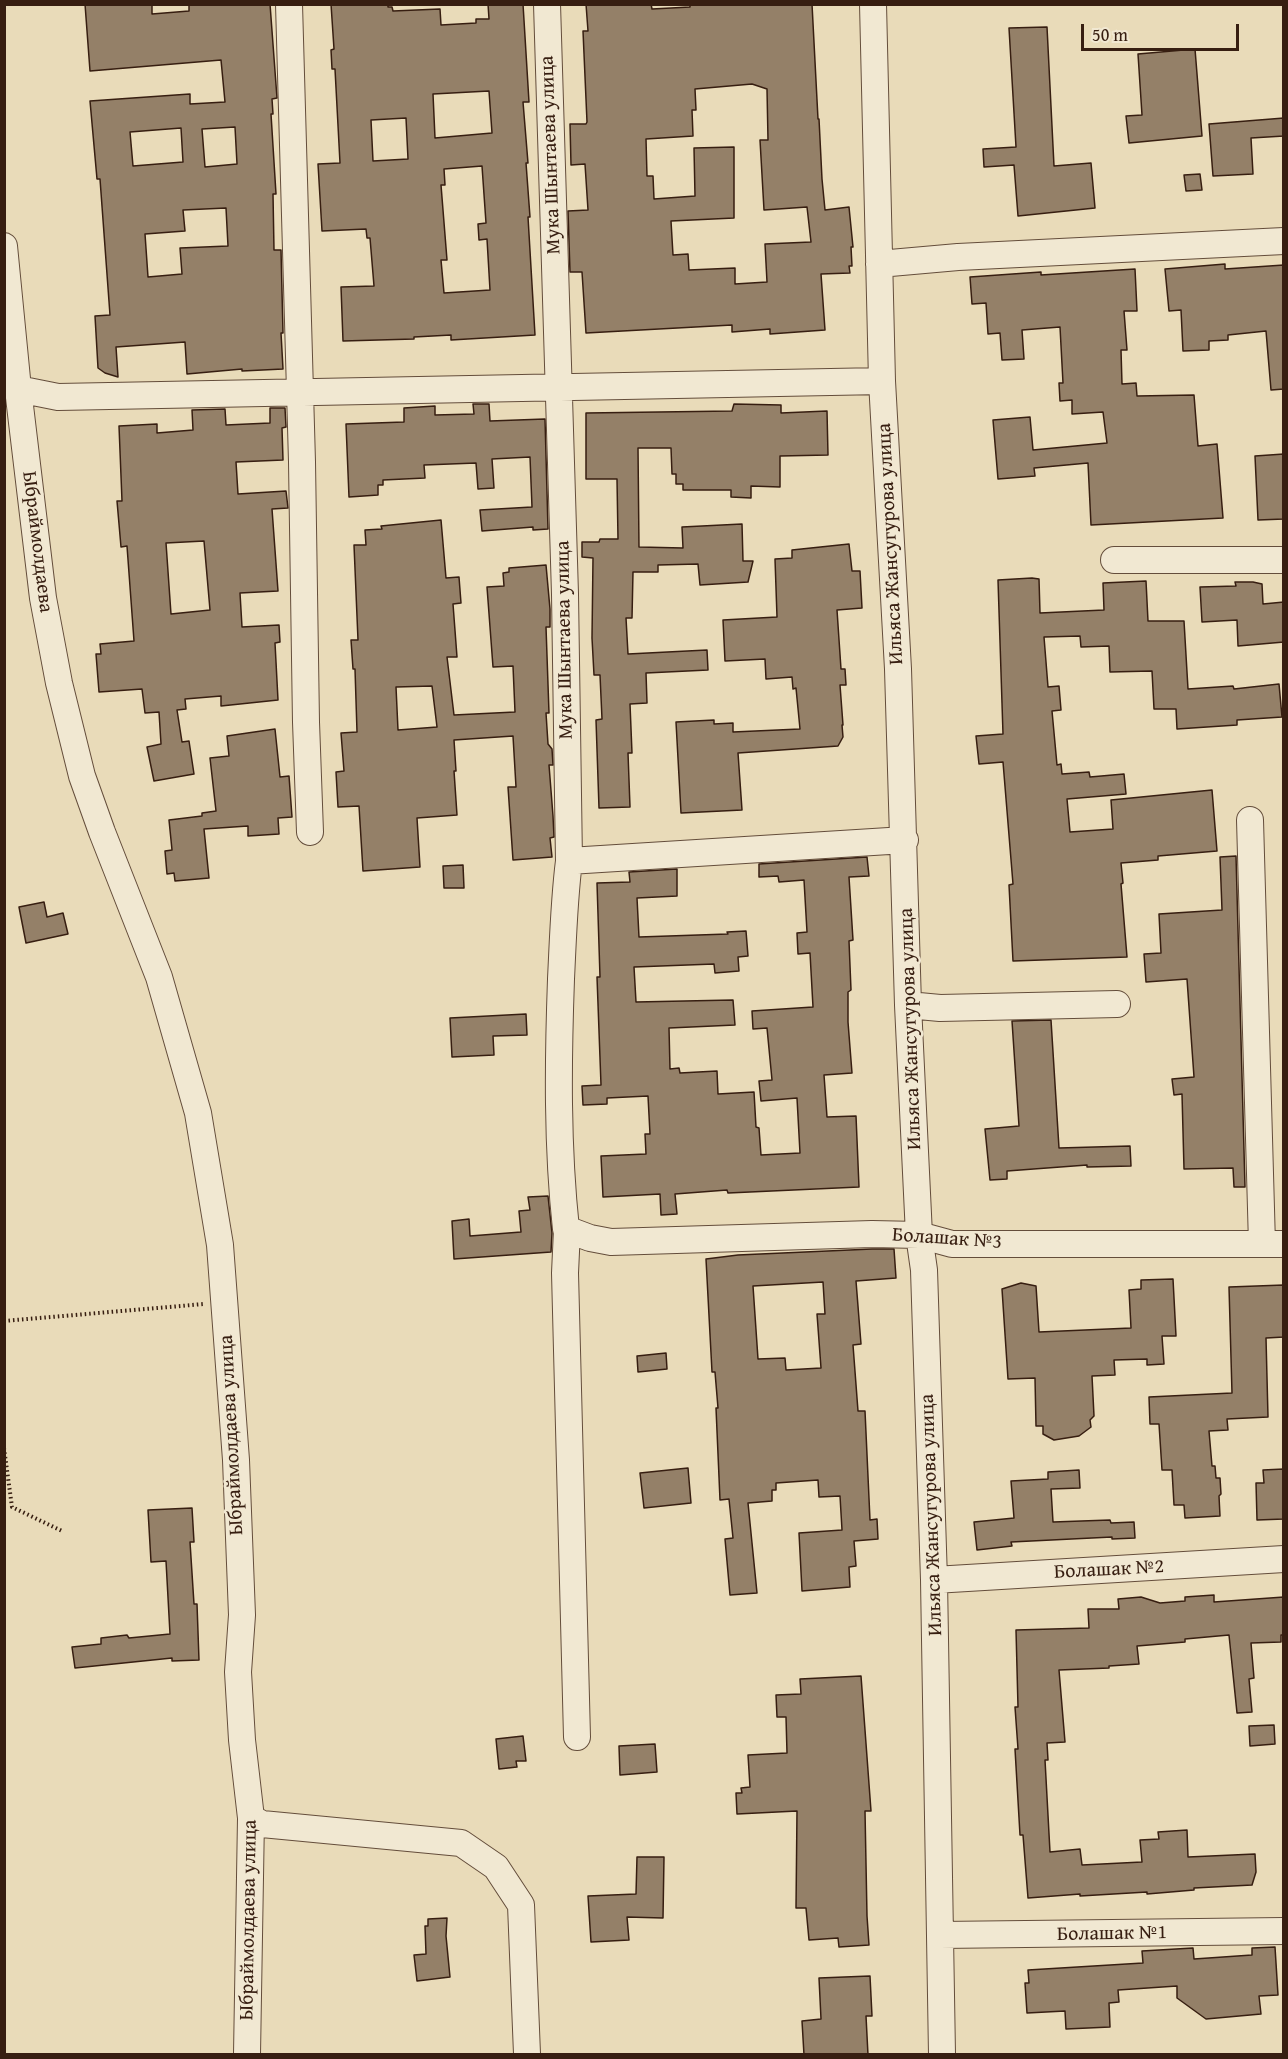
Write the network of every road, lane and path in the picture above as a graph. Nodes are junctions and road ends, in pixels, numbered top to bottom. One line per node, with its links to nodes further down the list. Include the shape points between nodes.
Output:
1 (289, 4): 11 (street)
2 (547, 4): 9 (street, Мука Шынтаева улица)
3 (873, 4): 6 (street, Ильяса Жансугурова улица)
4 (1284, 241): 6 (street)
5 (4, 246): 7 (street, Ыбраймолдаева)
6 (879, 264): 8 (street, Ильяса Жансугурова улица)
7 (7, 298): 10 (street, Ыбраймолдаева)
8 (882, 381): 9 (street); 17 (street, Ильяса Жансугурова улица)
9 (558, 387): 11 (street); 18 (street, Мука Шынтаева улица)
10 (18, 389): 11 (street, via 58,397); 15 (street, Ыбраймолдаева, via 45,609 59,683 82,776)
11 (300, 392): 16 (street)
12 (1114, 560): 13 (street)
13 (1284, 560)
14 (1250, 820): 23 (street)
15 (102, 832): 24 (street, Ыбраймолдаева улица, via 159,977 198,1113)
16 (310, 832)
17 (905, 840): 18 (street); 20 (street, Ильяса Жансугурова улица)
18 (569, 861): 21 (street, Мука Шынтаева улица, via 559,1028 560,1147)
19 (1117, 1004): 20 (street, via 940,1008)
20 (908, 1005): 22 (street, Ильяса Жансугурова улица)
21 (567, 1230): 22 (street, Болашак №3, via 610,1242); 30 (street, Мука Шынтаева улица)
22 (919, 1235): 23 (street, Болашак №3, via 952,1244); 29 (street, Ильяса Жансугурова улица, via 924,1270)
23 (1273, 1244)
24 (224, 1302): 25 (path); 31 (street, Ыбраймолдаева улица, via 242,1615 238,1672)
25 (4, 1321)
26 (4, 1448): 27 (path, via 12,1507)
27 (62, 1531)
28 (1284, 1559): 29 (street, Болашак №2)
29 (934, 1580): 33 (street, Ильяса Жансугурова улица)
30 (577, 1737)
31 (251, 1818): 34 (street, Ыбраймолдаева улица); 35 (street, via 262,1824 461,1844 496,1868 522,1905)
32 (1284, 1931): 33 (street, Болашак №1)
33 (940, 1935): 36 (street, Ильяса Жансугурова улица)
34 (247, 2055)
35 (527, 2055)
36 (942, 2055)

